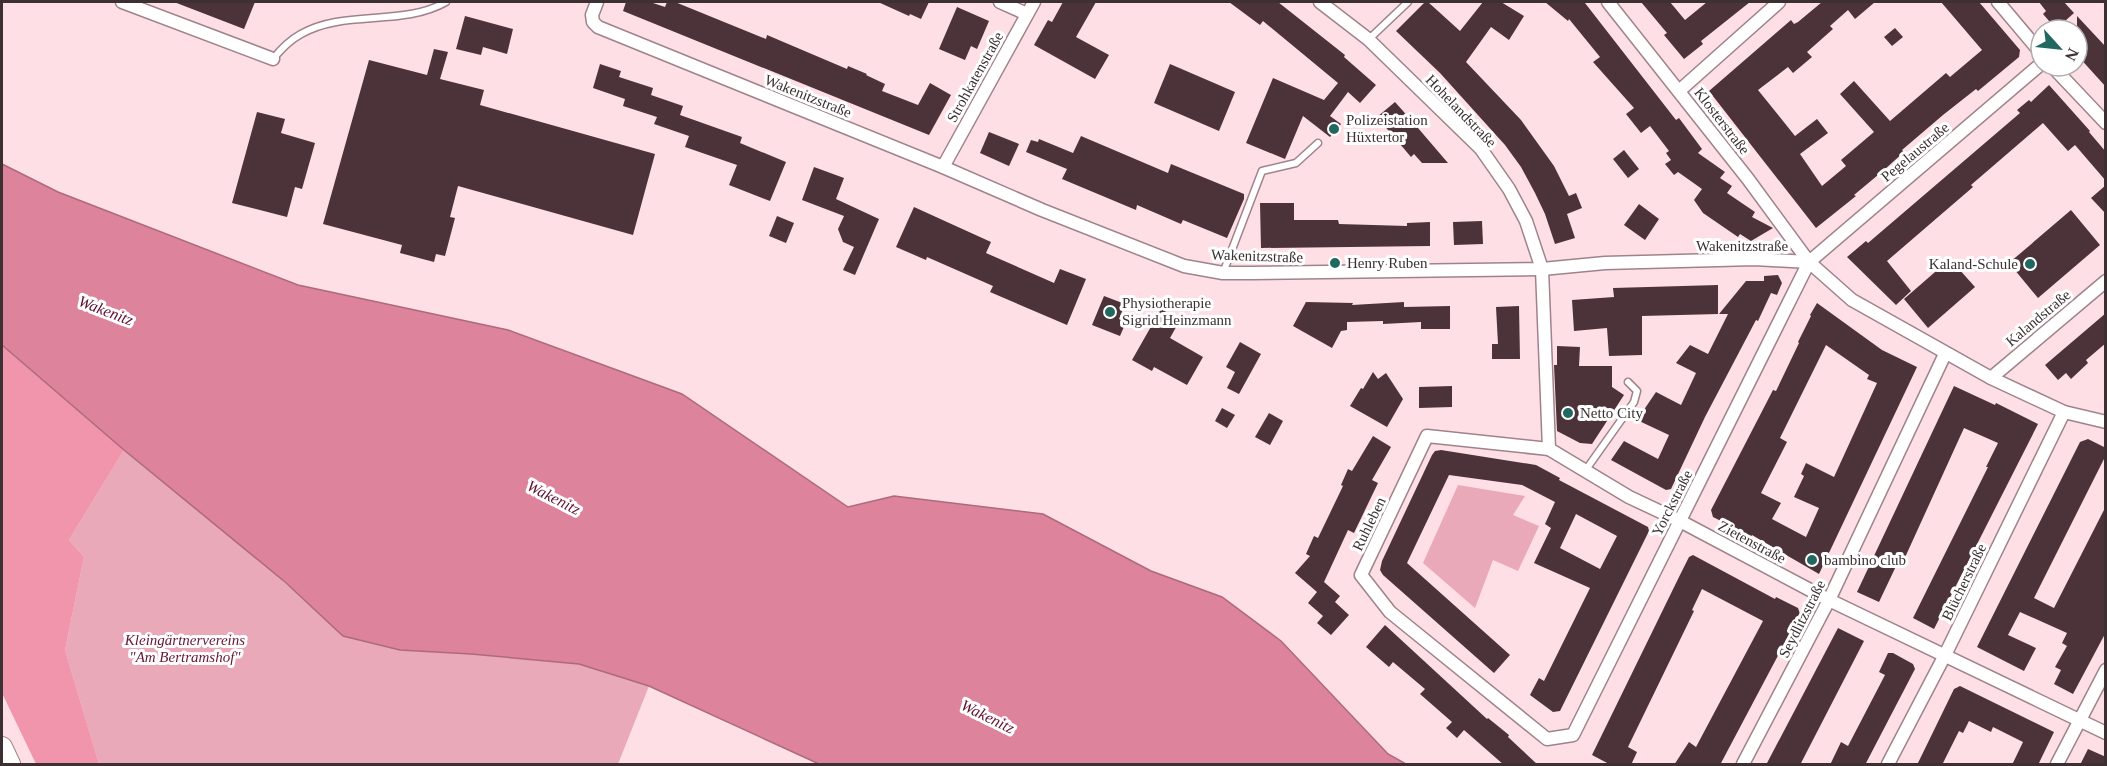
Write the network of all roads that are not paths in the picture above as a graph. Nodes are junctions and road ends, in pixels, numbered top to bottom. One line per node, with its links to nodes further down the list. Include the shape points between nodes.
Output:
1 (122, 2): 14 (street)
2 (446, 2): 14 (lane, via 427,11 321,26 301,34)
3 (597, 2): 20 (street, Wakenitzstraße, via 592,15 598,27)
4 (1000, 2): 11 (street)
5 (1034, 2): 11 (street, Strohkatenstraße)
6 (1320, 2): 12 (street, Hohelandstraße)
7 (1408, 2): 12 (lane)
8 (1608, 2): 17 (street, Klosterstraße)
9 (1779, 2): 17 (street)
10 (1998, 2): 13 (street)
11 (1027, 14): 20 (street, Strohkatenstraße)
12 (1368, 39): 22 (street, Hohelandstraße, via 1481,149 1526,221)
13 (2029, 39)
14 (273, 58)
15 (2029, 74): 21 (street, Pegelaustraße)
16 (2063, 78): 18 (street)
17 (1679, 91): 21 (street, Klosterstraße)
18 (2106, 123)
19 (1318, 143): 23 (lane, via 1296,163 1262,171)
20 (943, 167): 23 (street, Wakenitzstraße, via 1184,266)
21 (1809, 262): 22 (street, Wakenitzstraße, via 1755,259 1605,263); 25 (street, Wakenitzstraße, via 1852,300); 32 (street, Yorckstraße)
22 (1542, 269): 23 (street, Wakenitzstraße); 30 (street)
23 (1223, 273)
24 (2106, 281): 26 (street, Kalandstraße)
25 (1945, 354): 26 (street, Wakenitzstraße); 33 (street, Seydlitzstraße)
26 (1991, 378): 28 (street, Wakenitzstraße)
27 (1628, 382): 31 (lane, via 1637,392 1634,402)
28 (2064, 412): 29 (street, Wakenitzstraße); 34 (street, Blücherstraße)
29 (2106, 422)
30 (1549, 449): 31 (street, Zietenstraße); 38 (street, Ruhleben, via 1427,436 1361,575 1390,612)
31 (1585, 471): 32 (street, Zietenstraße)
32 (1680, 521): 33 (street, Zietenstraße); 38 (street, Yorckstraße, via 1573,735)
33 (1829, 600): 34 (street, Zietenstraße); 41 (street, Seydlitzstraße)
34 (1945, 655): 36 (street, Zietenstraße); 42 (street, Blücherstraße)
35 (2106, 670): 36 (street)
36 (2080, 720): 37 (street, Zietenstraße); 43 (street)
37 (2106, 733)
38 (1547, 739)
39 (2, 747): 40 (main road)
40 (10, 765)
41 (1743, 765)
42 (1888, 765)
43 (2057, 765)

